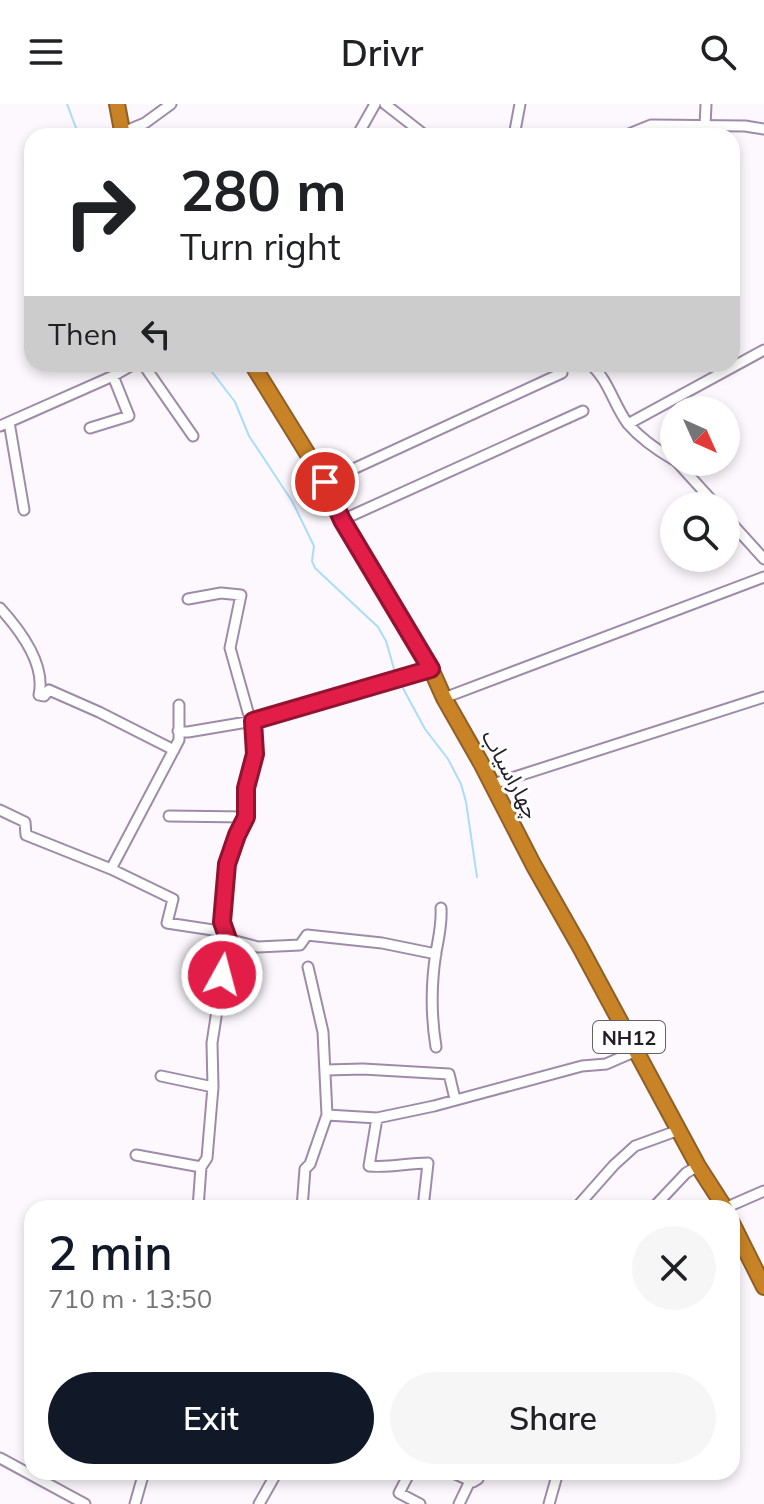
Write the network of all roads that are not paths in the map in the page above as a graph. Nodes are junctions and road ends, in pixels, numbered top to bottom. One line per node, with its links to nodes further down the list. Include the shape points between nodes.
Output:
1 (117, 104): 8 (highway)
2 (171, 104): 9 (street)
3 (375, 104): 10 (street)
4 (385, 104): 11 (street)
5 (520, 104): 12 (street)
6 (706, 104): 7 (street)
7 (705, 126): 13 (street); 14 (street)
8 (121, 128)
9 (135, 128)
10 (362, 128)
11 (416, 128)
12 (516, 128)
13 (644, 128)
14 (764, 129)
15 (764, 350): 16 (street)
16 (740, 363)
17 (120, 372): 23 (street)
18 (149, 372): 28 (street)
19 (257, 372): 31 (highway, چهاراسیاب / NH12)
20 (598, 372): 26 (street)
21 (724, 372): 26 (street)
22 (562, 373): 31 (street)
23 (113, 376): 25 (street); 27 (street, via 129,416)
24 (583, 411): 34 (street)
25 (4, 424): 33 (street)
26 (628, 424): 29 (street)
27 (90, 428)
28 (193, 436)
29 (660, 451)
30 (690, 476): 32 (street)
31 (325, 482): 34 (highway, چهاراسیاب / NH12)
32 (704, 492)
33 (24, 510)
34 (342, 520): 40 (highway, چهاراسیاب / NH12)
35 (740, 532): 36 (street)
36 (764, 559)
37 (764, 577): 42 (street)
38 (188, 599): 44 (street, via 241,595 230,648)
39 (0, 608): 46 (street, via 33,654 42,683 39,695 49,690)
40 (431, 669): 42 (highway, چهاراسیاب / NH12); 44 (street)
41 (764, 697): 47 (street)
42 (444, 698): 47 (highway, چهاراسیاب / NH12)
43 (179, 705): 45 (street)
44 (253, 721): 45 (street); 50 (street, via 255,754 246,788)
45 (178, 731): 46 (street)
46 (174, 750): 51 (street)
47 (493, 784): 57 (highway, چهاراسیاب / NH12)
48 (0, 810): 51 (street, via 25,822 26,835)
49 (169, 816): 50 (street)
50 (246, 817): 53 (street, via 227,864 222,922)
51 (111, 869): 53 (street, via 173,899 167,923)
52 (441, 908): 54 (street)
53 (227, 936): 54 (street, via 258,947 300,945 307,935); 60 (street, via 212,1043)
54 (436, 954): 56 (street)
55 (308, 967): 58 (street)
56 (436, 1047)
57 (636, 1051): 61 (street, via 606,1064); 64 (highway, چهاراسیاب / NH12)
58 (326, 1070): 61 (street, via 449,1074); 62 (street)
59 (161, 1076): 60 (street)
60 (213, 1087): 67 (street, via 207,1158)
61 (455, 1099): 63 (street)
62 (327, 1115): 63 (street); 70 (street, via 305,1169)
63 (377, 1118): 71 (street, via 369,1166 428,1163)
64 (679, 1130): 66 (highway, چهاراسیاب / NH12); 72 (street, via 635,1146)
65 (136, 1155): 67 (street)
66 (698, 1166): 73 (street); 74 (highway, چهاراسیاب / NH12)
67 (201, 1167): 69 (street)
68 (764, 1191): 75 (street)
69 (199, 1200)
70 (303, 1200)
71 (424, 1200)
72 (583, 1200)
73 (661, 1200)
74 (720, 1200)
75 (740, 1201)
76 (740, 1239): 77 (highway)
77 (764, 1287)
78 (0, 1458): 79 (street)
79 (24, 1471)
80 (41, 1480): 87 (street)
81 (142, 1480): 88 (street)
82 (272, 1480): 89 (street)
83 (406, 1480): 90 (street, via 399,1493)
84 (474, 1480): 86 (street)
85 (556, 1480): 92 (street)
86 (470, 1481): 91 (street)
87 (85, 1504)
88 (135, 1504)
89 (259, 1504)
90 (420, 1504)
91 (459, 1504)
92 (549, 1504)

